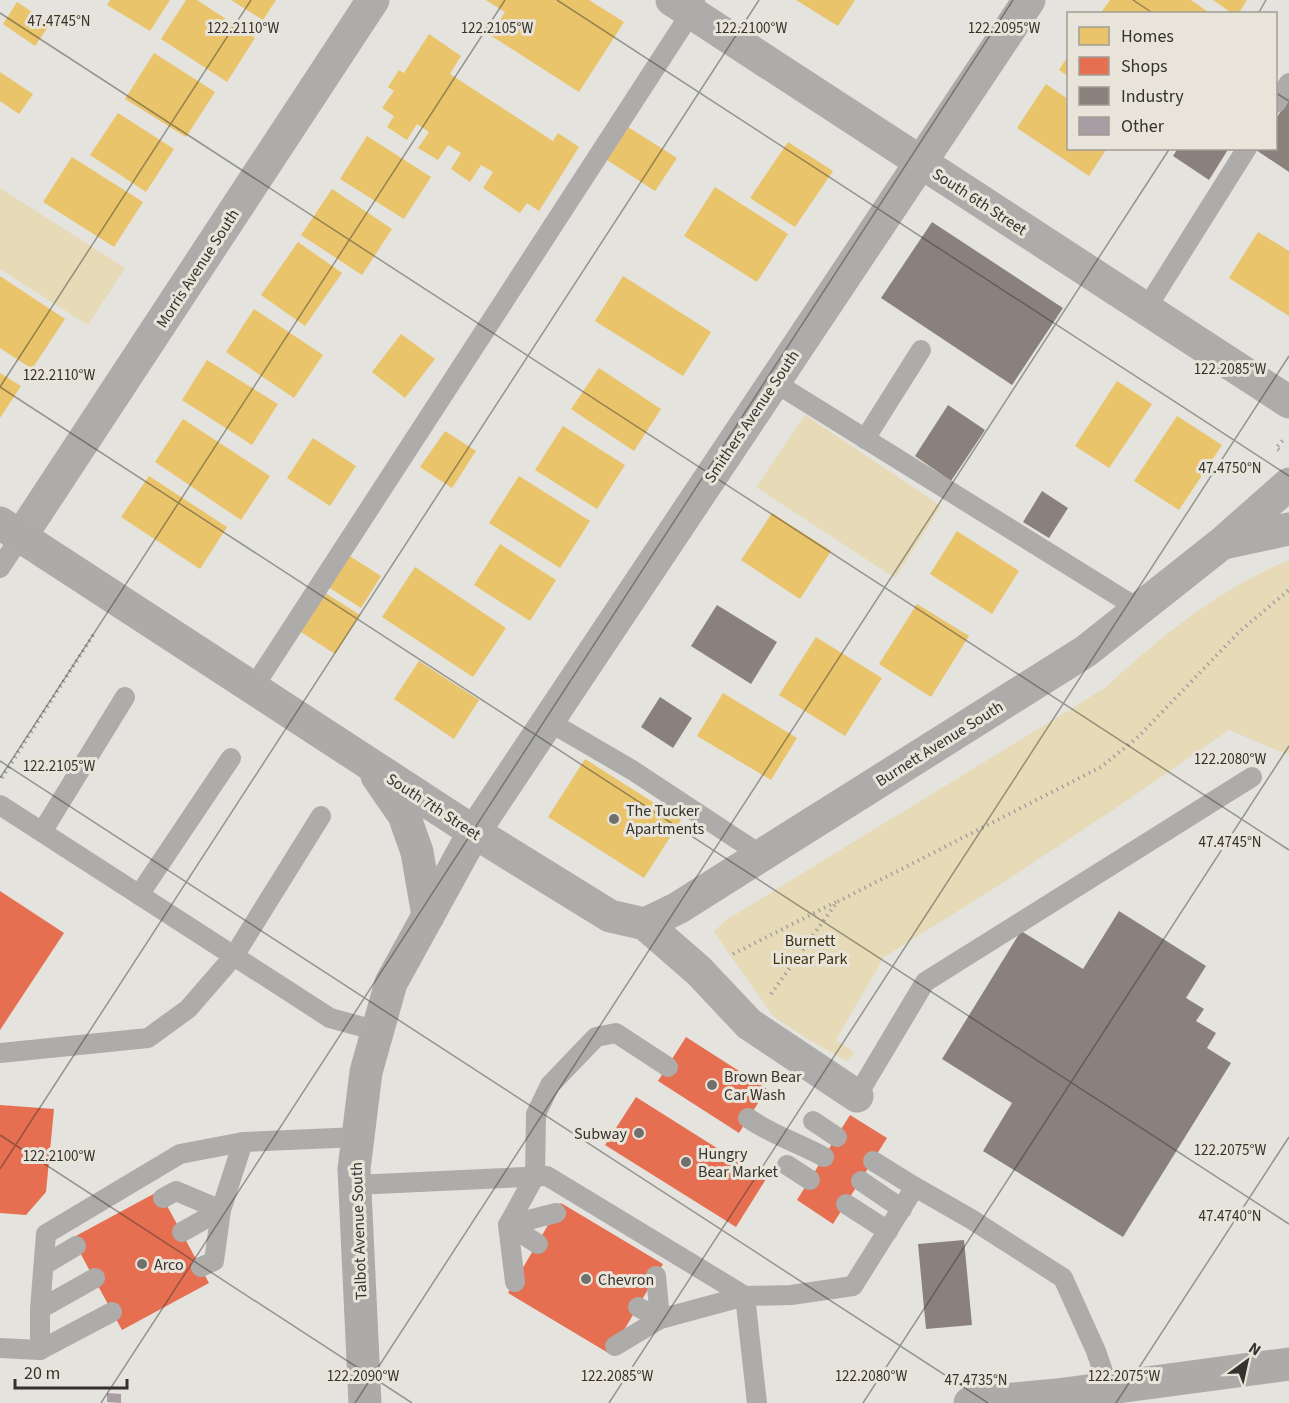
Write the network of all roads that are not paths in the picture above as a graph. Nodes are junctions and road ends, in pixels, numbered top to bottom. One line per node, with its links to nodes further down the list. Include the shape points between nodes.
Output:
1 (373, 0): 14 (street, Morris Avenue South)
2 (1029, 0): 7 (street, Smithers Avenue South)
3 (687, 4): 7 (street, South 6th Street); 19 (lane)
4 (1289, 83): 5 (lane)
5 (1277, 100)
6 (1246, 150): 8 (lane)
7 (920, 162): 8 (street, South 6th Street); 10 (street, Smithers Avenue South)
8 (1146, 309): 11 (street, South 6th Street)
9 (921, 350): 12 (lane)
10 (774, 382): 12 (lane); 21 (street, Smithers Avenue South)
11 (1289, 402)
12 (865, 439): 18 (lane)
13 (1289, 484): 16 (street, Burnett Avenue South)
14 (10, 529): 17 (lane); 19 (street, South 7th Street)
15 (1289, 529): 16 (street, Burnett Avenue South)
16 (1221, 544): 18 (street, Burnett Avenue South)
17 (0, 568)
18 (1139, 609): 29 (street, Burnett Avenue South, via 1086,651)
19 (253, 688): 23 (street, South 7th Street)
20 (125, 697): 27 (lane)
21 (548, 721): 28 (street, Smithers Avenue South); 29 (lane, via 632,770)
22 (231, 758): 30 (lane)
23 (367, 762): 28 (street, South 7th Street); 31 (street, via 404,815 417,852)
24 (1252, 777): 37 (lane, via 925,982)
25 (0, 805): 27 (lane)
26 (321, 816): 33 (lane)
27 (42, 832): 30 (lane)
28 (474, 832): 31 (street, Talbot Avenue South); 32 (street, South 7th Street, via 610,916)
29 (760, 855): 32 (street, Burnett Avenue South, via 678,908)
30 (139, 895): 33 (lane)
31 (428, 916): 34 (street, Talbot Avenue South, via 391,983)
32 (645, 924): 37 (street, South 7th Street, via 699,971 749,1024)
33 (234, 956): 34 (lane, via 330,1018); 35 (lane, via 188,1009 148,1038)
34 (378, 1031): 40 (street, Talbot Avenue South, via 366,1072)
35 (0, 1053)
36 (668, 1067): 46 (lane, via 616,1034 596,1037 550,1084 536,1114)
37 (857, 1096)
38 (748, 1119): 43 (lane)
39 (813, 1121): 41 (lane)
40 (358, 1137): 42 (lane); 49 (street, Talbot Avenue South)
41 (837, 1137)
42 (243, 1142): 54 (lane); 61 (lane, via 180,1154 46,1234)
43 (824, 1157)
44 (873, 1161): 50 (lane)
45 (787, 1164): 47 (lane)
46 (536, 1176): 49 (lane); 56 (lane); 66 (lane, via 547,1176)
47 (810, 1180)
48 (861, 1181): 53 (lane)
49 (355, 1185): 76 (street, Talbot Avenue South)
50 (915, 1187): 53 (lane); 75 (lane, via 1063,1278)
51 (164, 1198): 54 (lane, via 176,1191)
52 (846, 1204): 57 (lane)
53 (902, 1209): 57 (lane)
54 (222, 1210): 58 (lane); 62 (lane, via 214,1261)
55 (556, 1213): 56 (lane)
56 (508, 1225): 59 (lane); 65 (lane)
57 (888, 1231): 66 (lane, via 853,1286 791,1295)
58 (182, 1232)
59 (538, 1244)
60 (76, 1246): 61 (lane)
61 (44, 1265): 68 (lane)
62 (201, 1267)
63 (657, 1276): 70 (lane)
64 (95, 1278): 68 (lane)
65 (515, 1282)
66 (745, 1296): 70 (lane); 77 (lane)
67 (638, 1307): 70 (lane)
68 (40, 1309): 73 (lane)
69 (112, 1312): 73 (lane)
70 (660, 1319): 71 (lane)
71 (615, 1346)
72 (0, 1348): 73 (lane)
73 (40, 1350)
74 (1289, 1364): 75 (street)
75 (1109, 1389): 78 (street)
76 (365, 1403)
77 (756, 1403)
78 (970, 1403)

